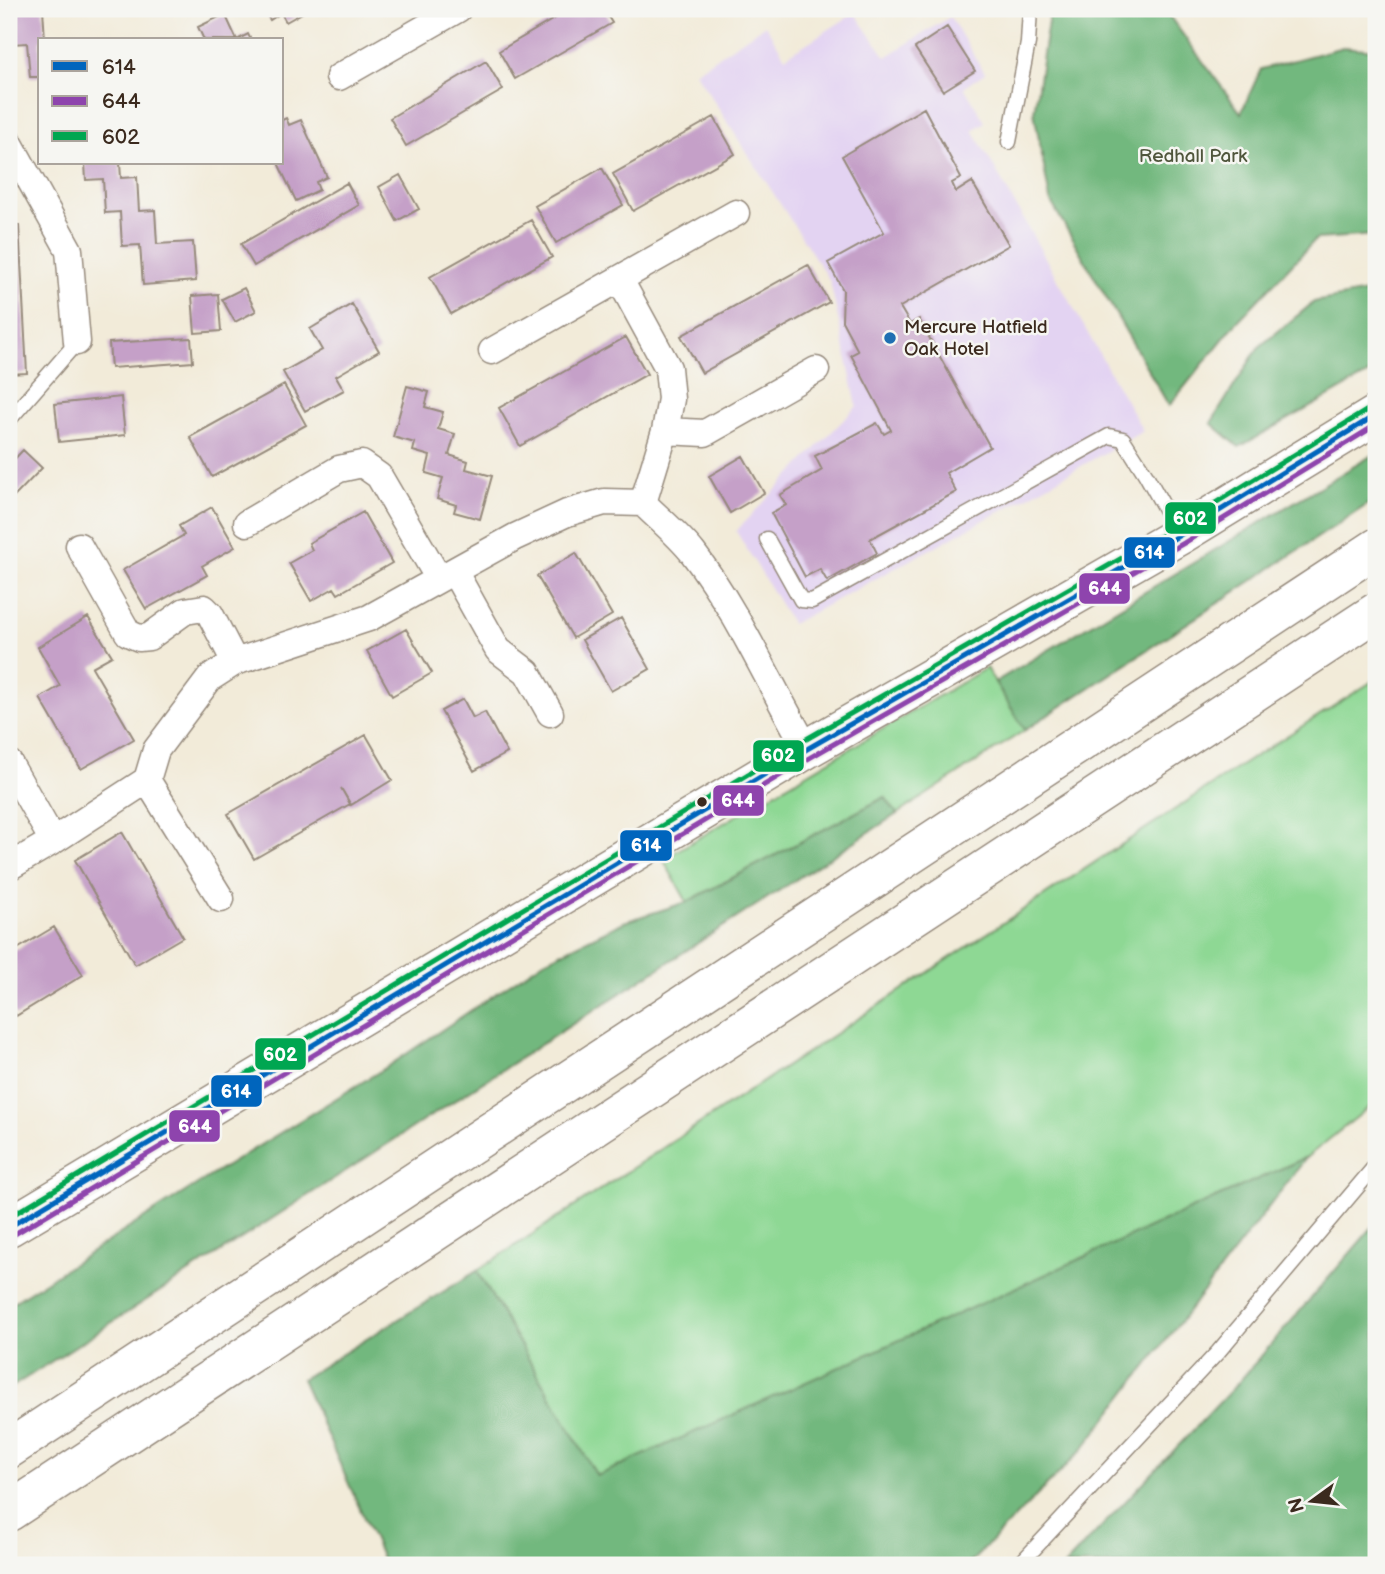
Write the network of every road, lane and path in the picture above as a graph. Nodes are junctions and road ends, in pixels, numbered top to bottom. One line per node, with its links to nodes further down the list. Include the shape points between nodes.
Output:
1 (458, 9): 3 (street)
2 (1030, 9): 5 (lane)
3 (339, 77)
4 (9, 142): 8 (street, via 69,250)
5 (1009, 142)
6 (736, 213): 7 (street)
7 (620, 280): 9 (street); 13 (street, via 668,368 671,399)
8 (77, 342): 12 (lane)
9 (492, 351)
10 (817, 370): 13 (street, via 705,433)
11 (1376, 415): 16 (main road)
12 (9, 420)
13 (665, 431): 14 (street)
14 (643, 503): 20 (street, via 604,502 567,513); 24 (street, via 692,552 729,606)
15 (247, 523): 20 (street, via 339,469 362,464 379,476)
16 (1180, 535): 17 (lane, via 1123,439 1109,436 812,601 801,600); 24 (main road)
17 (767, 539)
18 (79, 546): 22 (street, via 128,633 149,637 186,611 204,608)
19 (1376, 548): 32 (main road)
20 (447, 575): 22 (street, via 369,618); 23 (street, via 498,650 527,672)
21 (1376, 612): 33 (main road)
22 (235, 662): 26 (street, via 210,678 156,750)
23 (550, 713)
24 (807, 749): 31 (main road)
25 (9, 763): 27 (street)
26 (146, 780): 27 (street); 29 (street)
27 (53, 841): 28 (street)
28 (9, 867)
29 (221, 899)
30 (1376, 1165): 34 (lane, via 1218,1352)
31 (9, 1227)
32 (9, 1449)
33 (9, 1512)
34 (1020, 1565)

